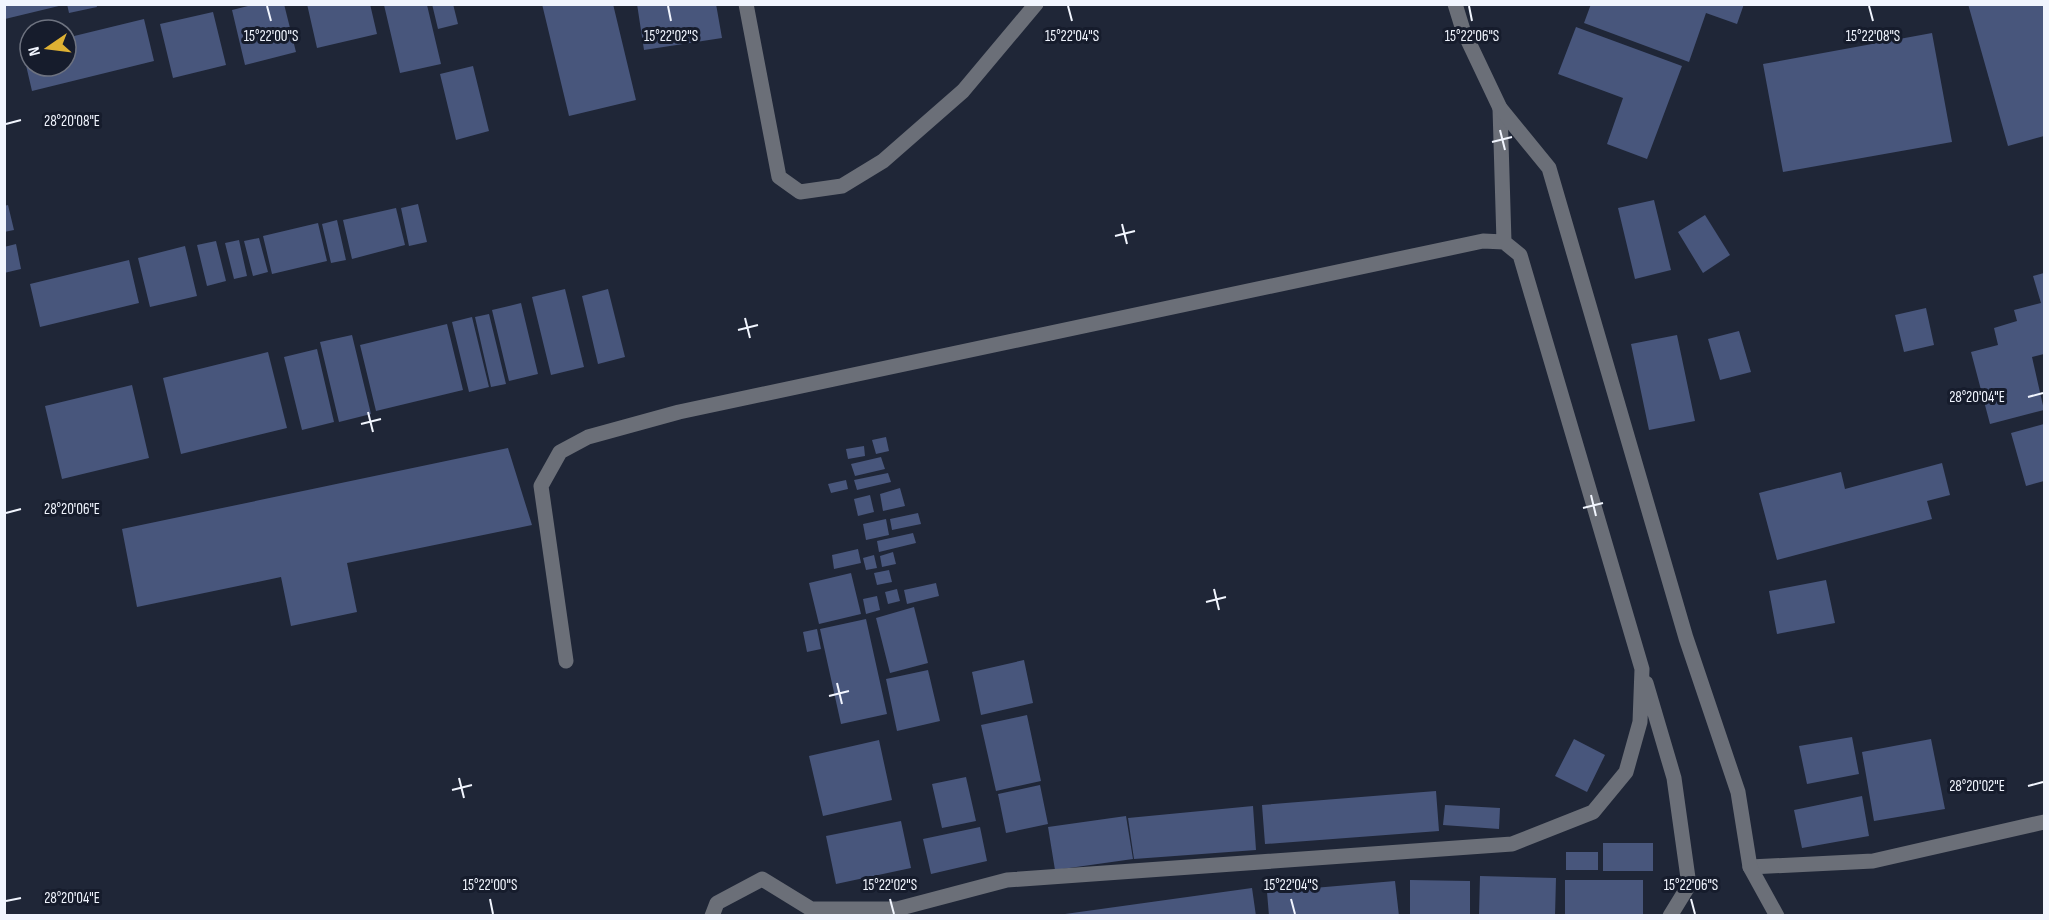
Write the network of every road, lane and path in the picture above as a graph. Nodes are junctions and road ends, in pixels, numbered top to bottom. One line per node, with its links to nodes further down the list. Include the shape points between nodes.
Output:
1 (746, 4): 2 (street, via 778,177 800,192 842,186 883,161 963,91)
2 (1036, 4)
3 (1455, 4): 4 (street)
4 (1500, 108): 5 (street); 9 (street, via 1549,168 1686,638 1738,792)
5 (1504, 242): 6 (street, via 1483,241 679,412 588,438 560,452 541,486); 7 (street, via 1520,255)
6 (566, 661)
7 (1642, 669): 10 (street, via 1640,722 1626,772 1593,812 1512,844 1007,880 897,909 811,909 762,879 717,903); 11 (street, via 1674,778 1689,885)
8 (2044, 822): 9 (street, via 1873,861)
9 (1749, 867): 12 (street)
10 (712, 915)
11 (1670, 915)
12 (1777, 915)

